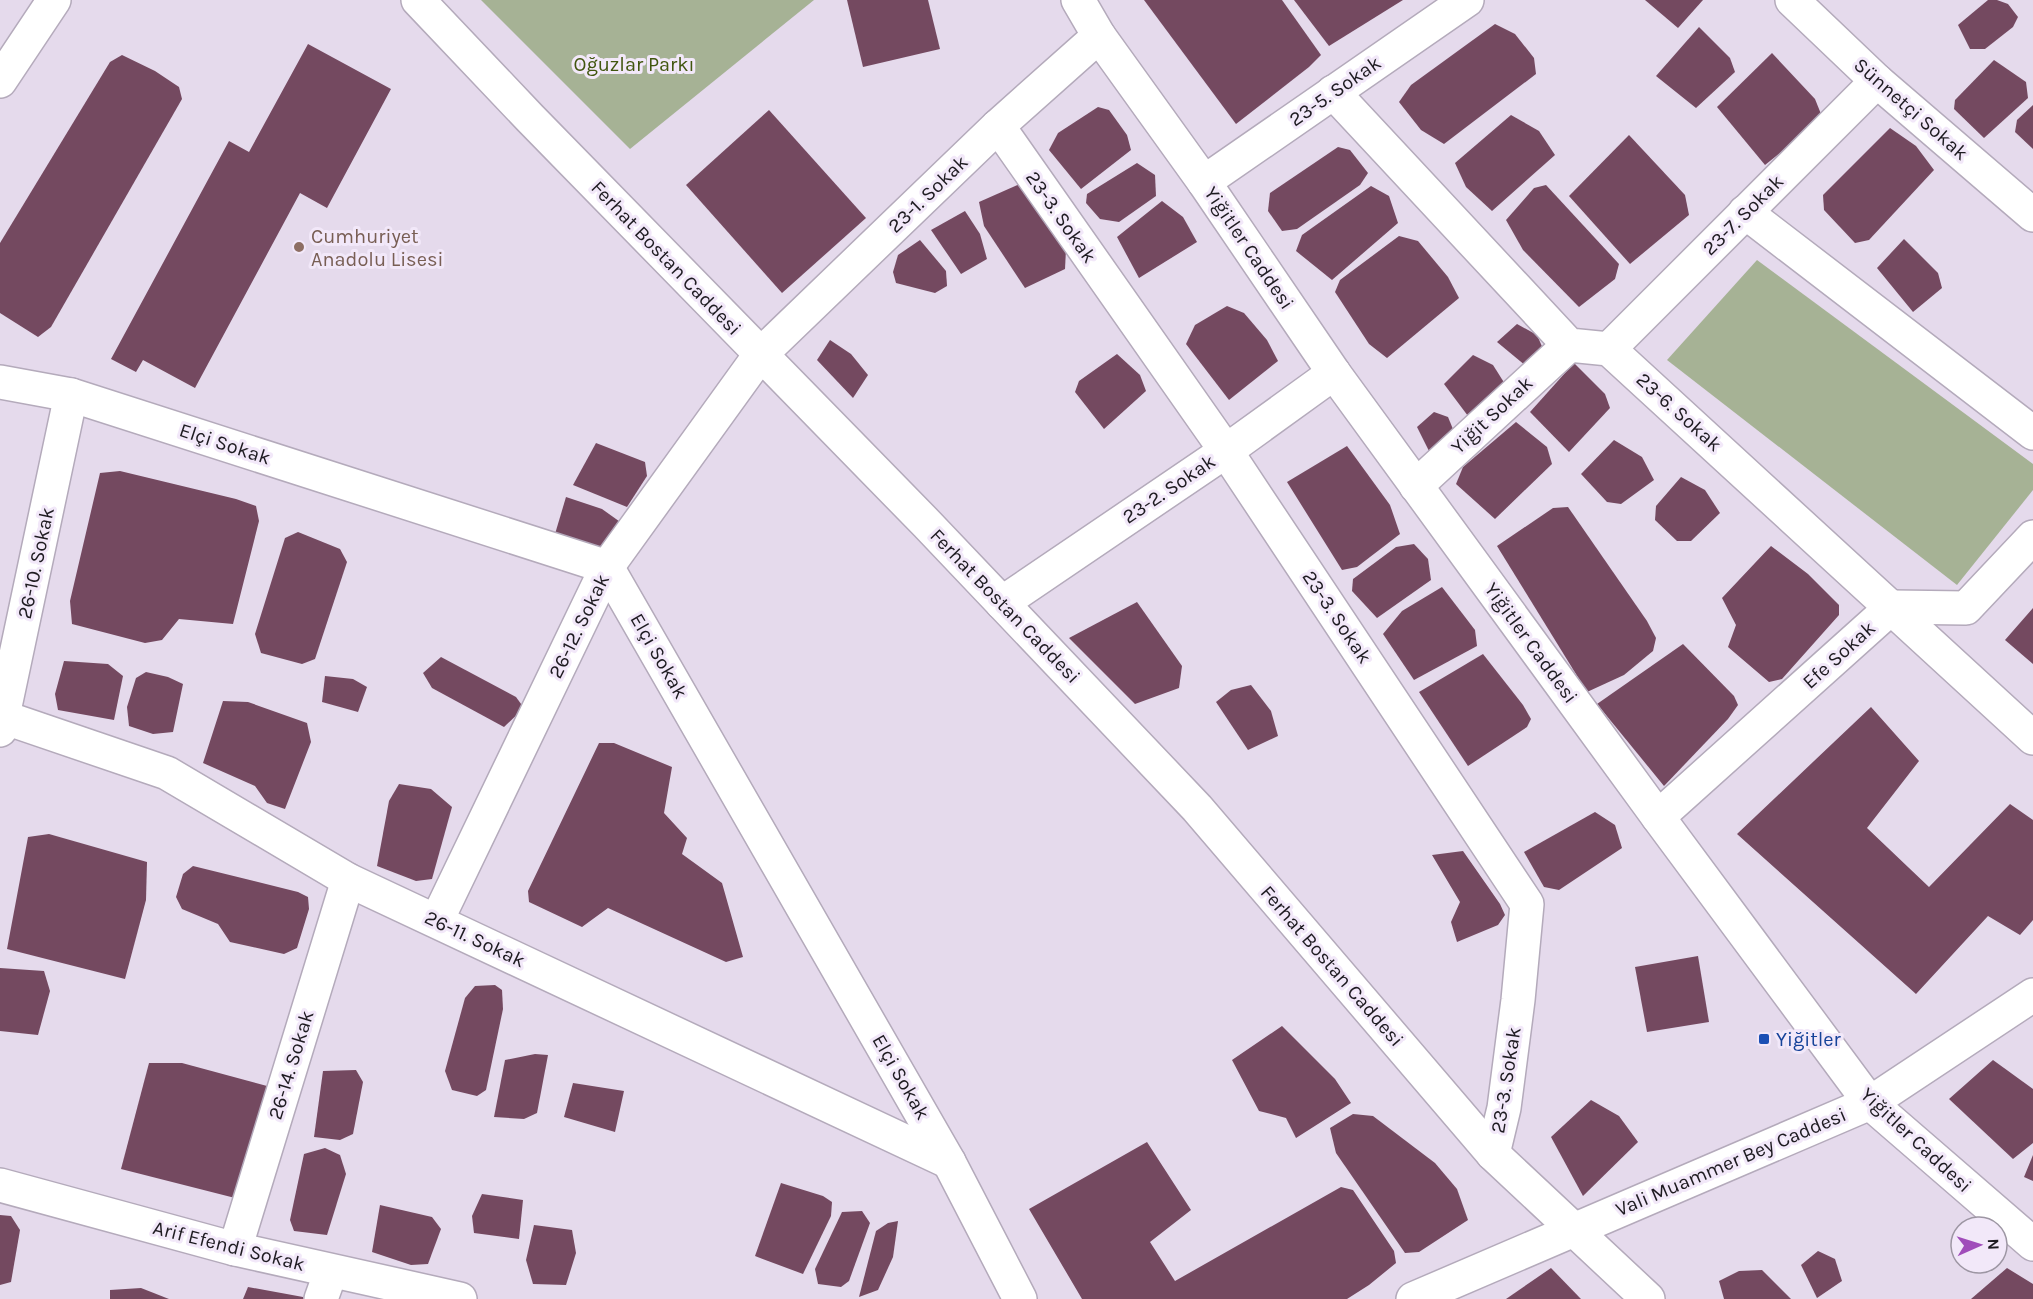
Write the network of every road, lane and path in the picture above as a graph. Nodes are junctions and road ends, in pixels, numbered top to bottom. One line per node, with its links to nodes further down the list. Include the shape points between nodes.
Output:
1 (54, 0): 7 (street)
2 (418, 0): 16 (street, Ferhat Bostan Caddesi)
3 (1078, 0): 6 (street, Yiğitler Caddesi)
4 (1467, 0): 9 (street, 23-5. Sokak)
5 (1792, 0): 8 (street, Sünnetçi Sokak)
6 (1099, 36): 10 (street, 23-1. Sokak); 11 (street, Yiğitler Caddesi)
7 (0, 81)
8 (1877, 81): 12 (street, 23-7. Sokak); 13 (street, Sünnetçi Sokak)
9 (1333, 92): 11 (street, 23-5. Sokak); 14 (street)
10 (998, 126): 16 (street, 23-1. Sokak); 21 (street, 23-3. Sokak)
11 (1204, 182): 17 (street, Yiğitler Caddesi)
12 (1745, 212): 15 (street, 23-7. Sokak); 20 (street)
13 (2033, 215)
14 (1569, 345): 15 (street); 22 (street, Yiğit Sokak)
15 (1609, 349): 26 (street, 23-6. Sokak)
16 (760, 355): 24 (street, 26-12. Sokak); 25 (street, Ferhat Bostan Caddesi)
17 (1334, 373): 21 (street, 23-2. Sokak); 22 (street, Yiğitler Caddesi)
18 (0, 382): 19 (street, Elçi Sokak)
19 (71, 395): 24 (street, Elçi Sokak); 27 (street, 26-10. Sokak)
20 (2033, 433)
21 (1226, 451): 25 (street, 23-2. Sokak); 34 (street, 23-3. Sokak, via 1527,904 1504,1108)
22 (1416, 486): 29 (street, Yiğitler Caddesi)
23 (2033, 537): 26 (street, Efe Sokak, via 1966,608)
24 (607, 567): 31 (street, 26-12. Sokak); 35 (street, Elçi Sokak)
25 (1002, 603): 34 (street, Ferhat Bostan Caddesi, via 1197,808)
26 (1892, 607): 28 (street, 23-6. Sokak); 29 (street, Efe Sokak)
27 (1, 723): 30 (street, 26-11. Sokak, via 167,773)
28 (2033, 738)
29 (1658, 817): 33 (street, Yiğitler Caddesi)
30 (348, 880): 31 (street, 26-11. Sokak); 39 (street, 26-14. Sokak)
31 (437, 920): 35 (street, 26-11. Sokak)
32 (2033, 995): 33 (street, Vali Muammer Bey Caddesi)
33 (1870, 1102): 37 (street, Vali Muammer Bey Caddesi); 38 (street, Yiğitler Caddesi)
34 (1493, 1154): 37 (street, Ferhat Bostan Caddesi)
35 (949, 1162): 42 (street, Elçi Sokak)
36 (0, 1185): 39 (street, Arif Efendi Sokak)
37 (1574, 1228): 43 (street, Vali Muammer Bey Caddesi); 44 (street, Ferhat Bostan Caddesi)
38 (2033, 1244)
39 (235, 1249): 40 (street, Arif Efendi Sokak)
40 (326, 1285): 41 (street, Arif Efendi Sokak)
41 (460, 1299)
42 (1020, 1299)
43 (1413, 1299)
44 (1648, 1299)

